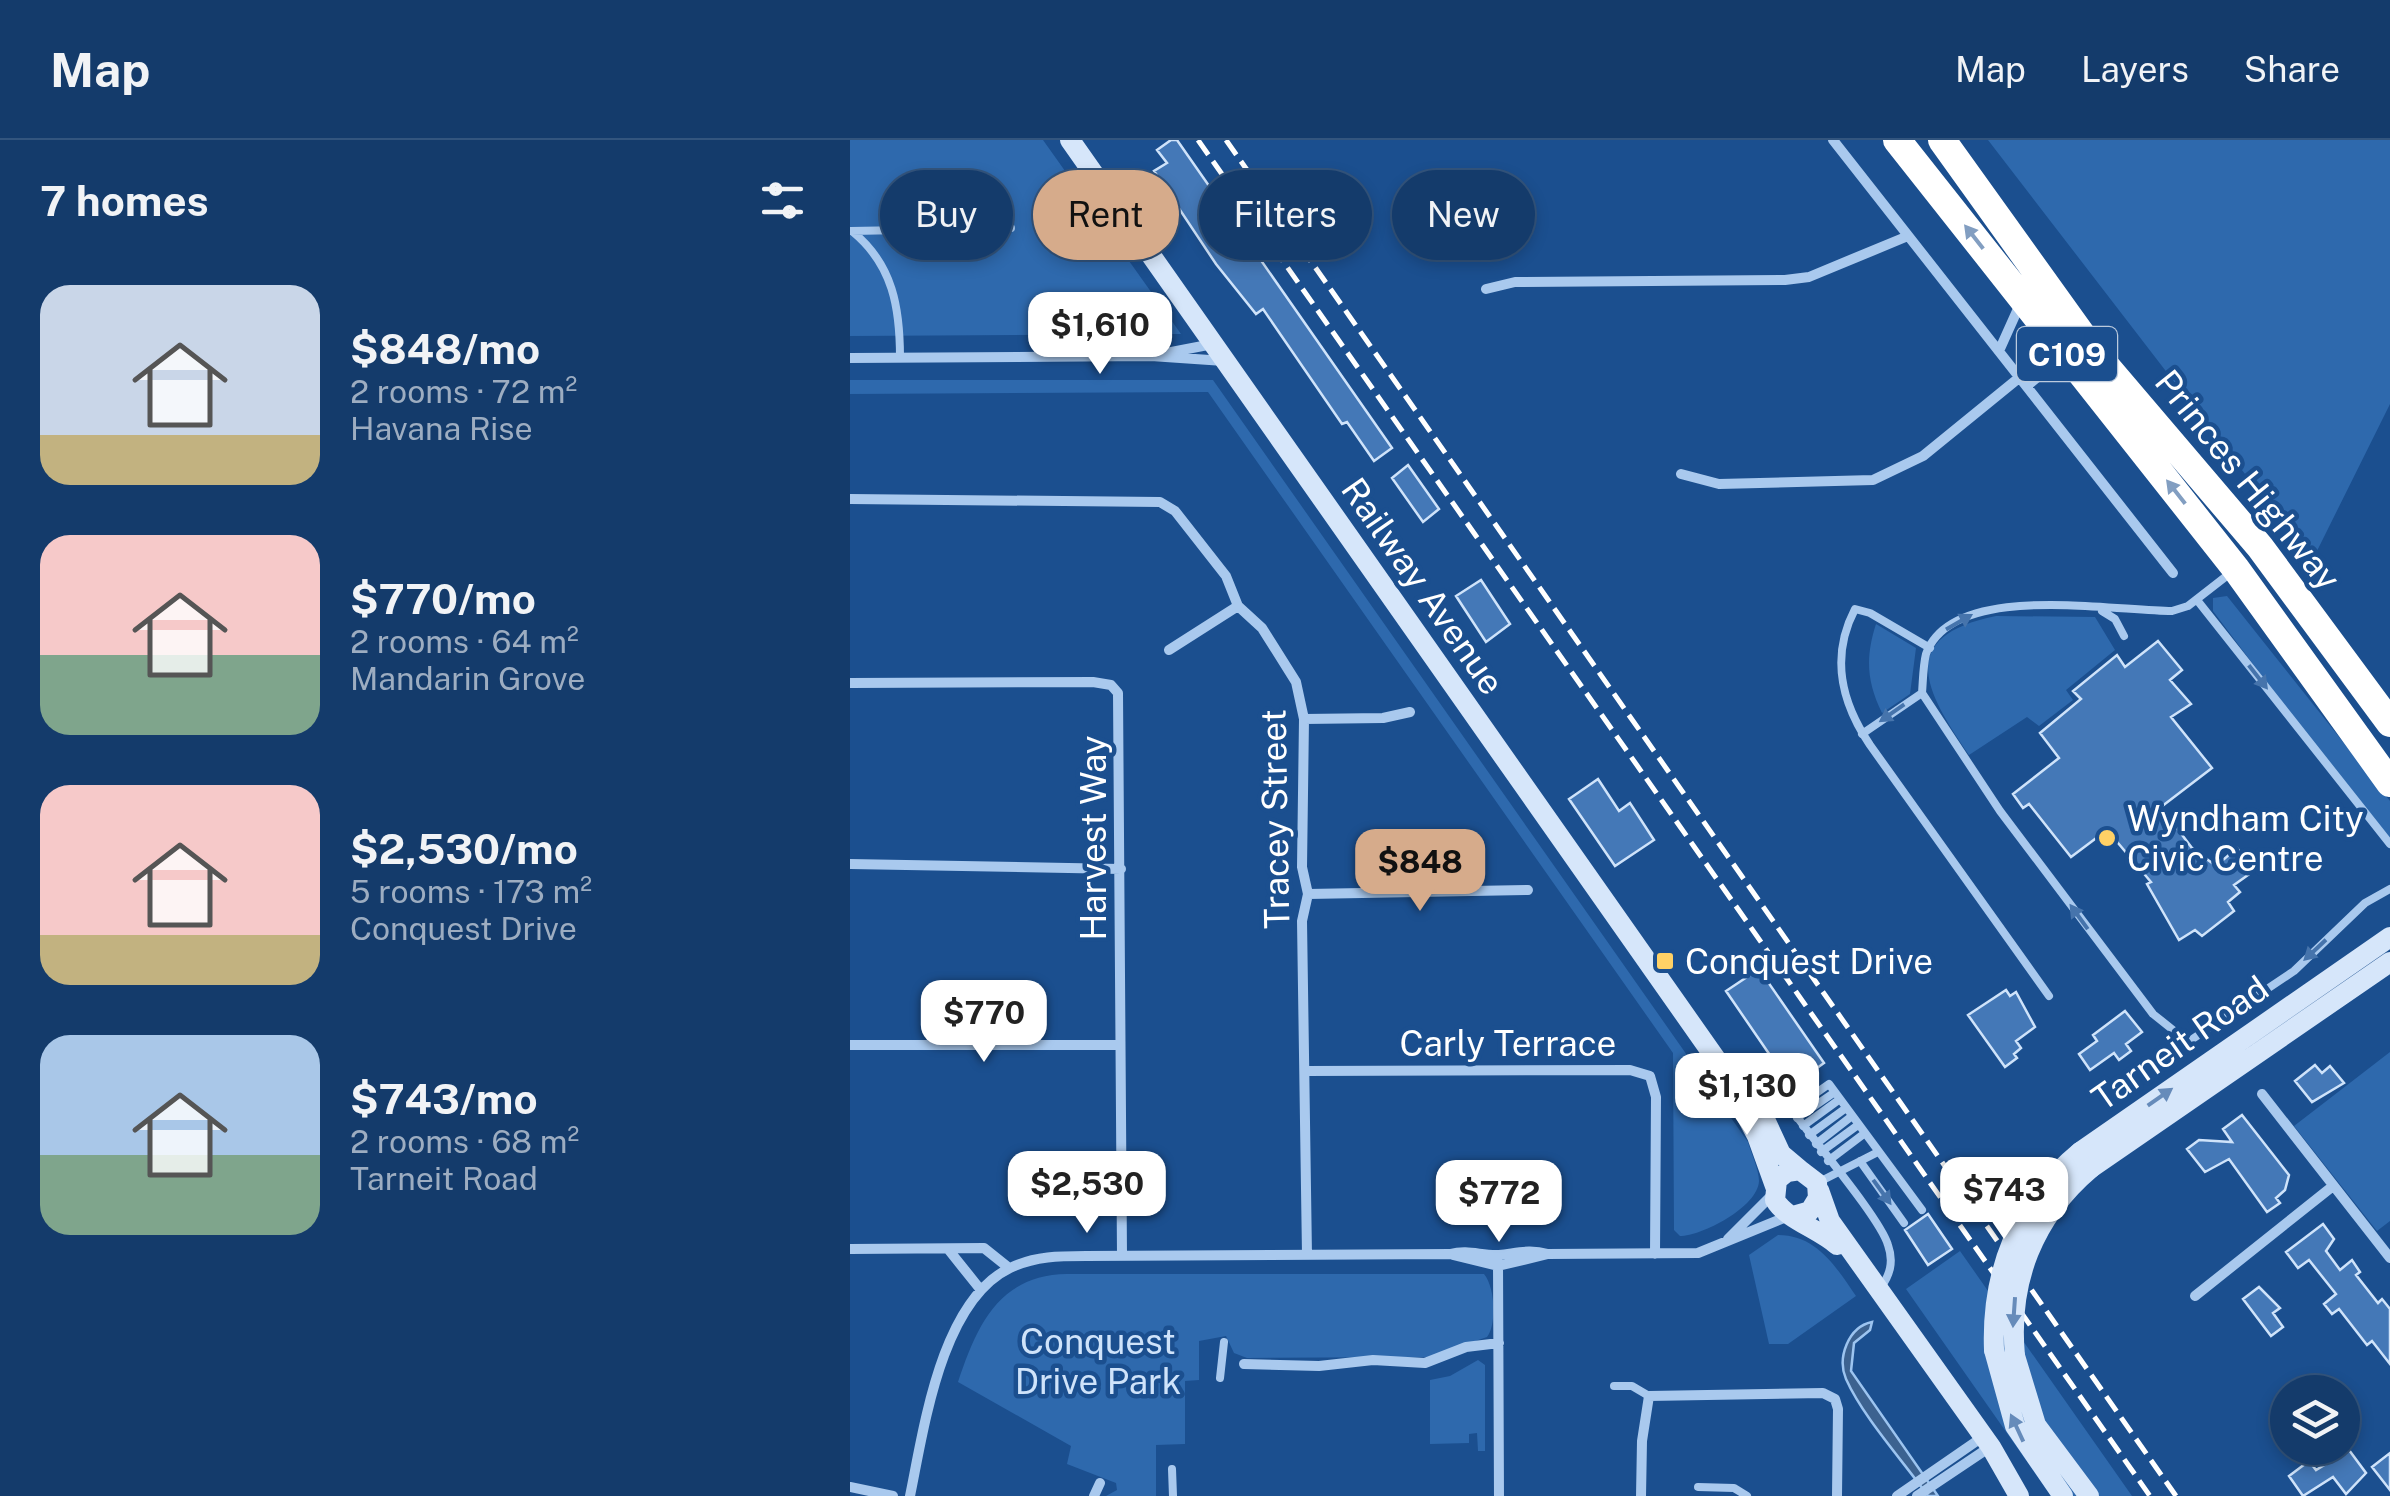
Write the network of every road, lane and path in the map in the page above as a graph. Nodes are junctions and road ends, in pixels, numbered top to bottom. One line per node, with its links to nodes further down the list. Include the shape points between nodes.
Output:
1 (1070, 140): 12 (street, Railway Avenue)
2 (1833, 140): 7 (street)
3 (1897, 140): 9 (highway, Princes Highway / C109, one-way to 3)
4 (1942, 140): 10 (highway, Princes Highway / C109)
5 (851, 230): 6 (lane); 16 (lane, via 890,281)
6 (880, 230)
7 (1908, 236): 8 (street, via 1797,278 1515,282); 11 (street)
8 (1486, 289)
9 (2022, 298): 11 (street); 13 (highway, Princes Highway / C109)
10 (2064, 310): 13 (highway); 20 (highway, Princes Highway / C109)
11 (1999, 351): 17 (street)
12 (1219, 352): 14 (street); 14 (street); 47 (street, Railway Avenue)
13 (2066, 353): 17 (street); 21 (highway, Princes Highway / C109, one-way to 13)
14 (1151, 356): 16 (street)
15 (850, 358): 16 (street)
16 (900, 358)
17 (2023, 381): 18 (street, via 1922,456 1873,480 1719,484); 22 (street)
18 (1681, 474)
19 (850, 499): 24 (street, Tracey Street, via 1155,500 1175,511 1216,563)
20 (2260, 548): 21 (highway); 33 (highway, Princes Highway / C109)
21 (2236, 568): 23 (lane); 35 (highway, Princes Highway / C109)
22 (2173, 572)
23 (2198, 600): 25 (lane, via 2172,611); 36 (lane, one-way to 36)
24 (1238, 606): 28 (street); 32 (street, Tracey Street, via 1262,628 1296,682)
25 (2098, 608): 26 (lane); 27 (lane, one-way to 25, via 1960,617 1992,608)
26 (2124, 636)
27 (1930, 648): 30 (lane); 34 (lane, via 1855,609 1840,672)
28 (1169, 650)
29 (850, 683): 38 (street, Harvest Way, via 1111,685 1121,704)
30 (1922, 693): 34 (lane, one-way to 34); 39 (lane, one-way to 30, via 2294,971 2188,1042 2179,1039 2153,1014 2000,810)
31 (1410, 712): 32 (street)
32 (1304, 719): 41 (street, Tracey Street, via 1302,867)
33 (2390, 722)
34 (1862, 734): 44 (lane)
35 (2390, 784)
36 (2390, 844)
37 (850, 864): 38 (street)
38 (1121, 869): 46 (street, Harvest Way)
39 (2390, 889)
40 (1528, 890): 41 (street)
41 (1308, 894): 48 (street, Tracey Street, via 1302,920)
42 (2390, 937): 57 (street, Tarneit Road, one-way to 42)
43 (2390, 962): 57 (street, Tarneit Road)
44 (2050, 996)
45 (850, 1045): 46 (street)
46 (1119, 1045): 72 (street, Harvest Way)
47 (1722, 1069): 61 (street, Railway Avenue, via 1756,1104 1781,1154); 63 (street, Railway Avenue, via 1757,1136)
48 (1306, 1071): 70 (street, Carly Terrace, via 1630,1070 1650,1076 1656,1097); 71 (street, Tracey Street)
49 (2262, 1094): 62 (street)
50 (1840, 1100): 51 (lane); 52 (lane); 52 (lane, via 1829,1084 1792,1110); 54 (lane)
51 (1855, 1120): 53 (lane); 55 (lane)
52 (1800, 1122): 54 (lane)
53 (1864, 1134): 56 (lane); 58 (lane)
54 (1810, 1135): 55 (lane)
55 (1818, 1148): 58 (lane)
56 (1878, 1152): 59 (lane); 64 (lane)
57 (2086, 1160): 81 (street, Tarneit Road, bridge, via 2031,1205 2008,1249 1995,1295)
58 (1828, 1161): 60 (lane)
59 (1860, 1161): 60 (lane); 66 (lane, one-way to 66)
60 (1836, 1173): 61 (lane); 76 (lane, via 1885,1236 1890,1276)
61 (1812, 1181): 63 (street, via 1782,1176); 65 (street, via 1810,1211); 76 (street, Railway Avenue, via 1830,1221)
62 (2333, 1186): 73 (street); 78 (street)
63 (1774, 1190): 65 (street, via 1778,1206); 67 (street)
64 (1922, 1210)
65 (1794, 1215): 67 (street); 76 (street, Railway Avenue, via 1817,1227)
66 (1904, 1223)
67 (1720, 1247): 70 (street)
68 (850, 1249): 69 (street)
69 (948, 1249): 75 (street, via 990,1250); 77 (street)
70 (1655, 1254): 74 (street)
71 (1307, 1255): 72 (street); 74 (street, via 1474,1250)
72 (1122, 1256): 75 (street, via 1038,1258)
73 (2390, 1258)
74 (1499, 1260): 80 (street)
75 (1010, 1268): 77 (street)
76 (1874, 1281): 87 (street, Railway Avenue)
77 (980, 1289): 93 (street, via 948,1347)
78 (2194, 1296)
79 (1224, 1342): 82 (lane)
80 (1499, 1343): 83 (street, via 1476,1344 1425,1363); 96 (street)
81 (2004, 1353): 103 (street, Tarneit Road, one-way to 81, via 2016,1426); 104 (street, Tarneit Road, via 2036,1425)
82 (1225, 1360): 83 (lane); 84 (lane)
83 (1244, 1364)
84 (1220, 1378)
85 (1614, 1386): 86 (lane)
86 (1649, 1396): 97 (street); 99 (street, via 1831,1395 1838,1409)
87 (1987, 1441): 100 (street); 101 (street); 102 (street, Railway Avenue)
88 (1172, 1469): 95 (lane)
89 (1100, 1483): 94 (street)
90 (850, 1486): 92 (street)
91 (1698, 1487): 98 (lane, via 1734,1488)
92 (893, 1496)
93 (910, 1496)
94 (1094, 1496)
95 (1173, 1496)
96 (1500, 1496)
97 (1642, 1496)
98 (1746, 1496)
99 (1837, 1496)
100 (1897, 1496)
101 (1917, 1496)
102 (2019, 1496)
103 (2062, 1496)
104 (2089, 1496)

